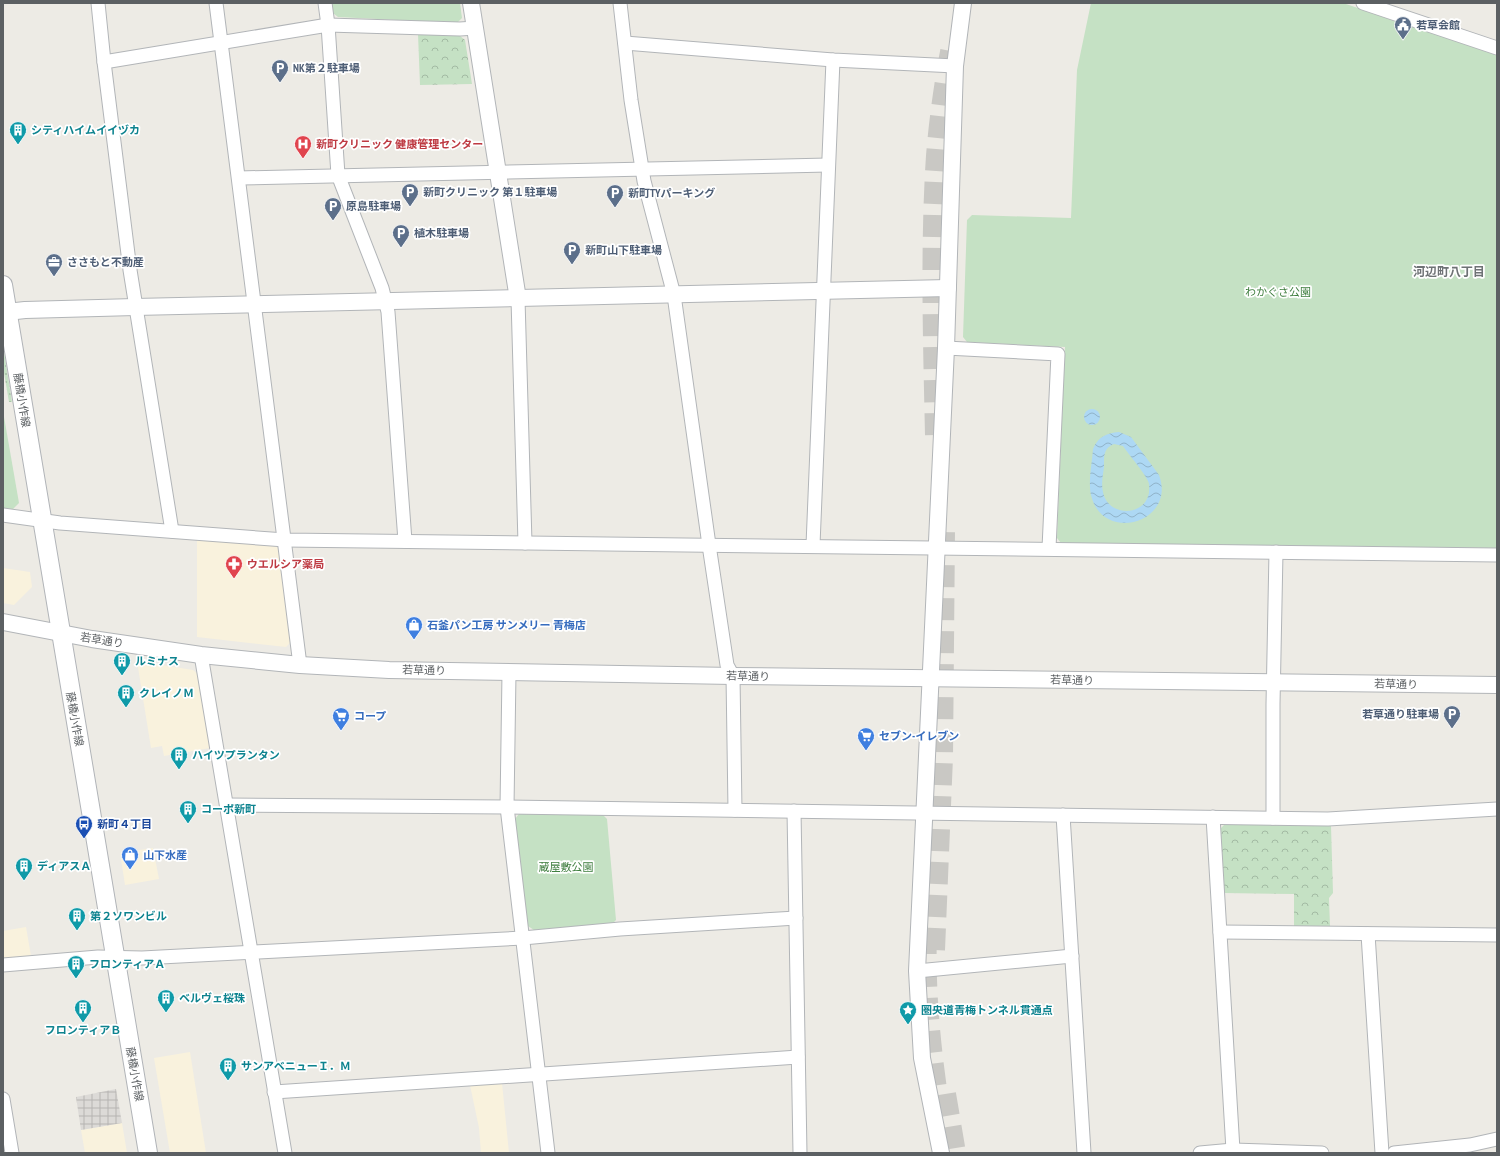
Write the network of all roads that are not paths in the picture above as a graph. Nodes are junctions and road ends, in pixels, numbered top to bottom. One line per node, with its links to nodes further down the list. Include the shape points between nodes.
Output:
1 (98, 3): 14 (street)
2 (216, 3): 10 (street)
3 (324, 3): 8 (street)
4 (471, 3): 9 (street)
5 (620, 3): 11 (street)
6 (964, 3): 15 (street)
7 (1363, 3): 12 (street)
8 (328, 25): 9 (street); 10 (street); 19 (street)
9 (475, 28): 18 (street)
10 (221, 43): 14 (street); 20 (street)
11 (625, 43): 13 (street); 17 (street)
12 (1497, 48)
13 (833, 60): 15 (street); 16 (street)
14 (104, 62): 28 (street)
15 (955, 66): 22 (street)
16 (828, 165): 17 (street); 23 (street)
17 (642, 169): 18 (street); 24 (street)
18 (498, 172): 19 (street); 25 (street)
19 (338, 175): 20 (street); 26 (street)
20 (239, 178): 27 (street)
21 (3, 285): 29 (main road, 藤橋小作線)
22 (948, 288): 23 (street); 30 (street)
23 (823, 291): 24 (street); 38 (street)
24 (674, 295): 25 (street); 37 (street)
25 (518, 298): 26 (street); 36 (street)
26 (386, 301): 27 (street); 35 (street)
27 (254, 304): 28 (street); 34 (street)
28 (135, 307): 29 (street); 33 (street)
29 (7, 312): 32 (main road, 藤橋小作線)
30 (946, 348): 39 (street); 40 (street, via 1058,354)
31 (3, 515): 32 (street)
32 (42, 521): 33 (street); 44 (main road, 藤橋小作線)
33 (172, 531): 34 (street)
34 (285, 540): 35 (street); 46 (street)
35 (405, 541): 36 (street)
36 (524, 543): 37 (street)
37 (708, 545): 38 (street); 48 (street, via 727,665)
38 (813, 546): 39 (street)
39 (936, 548): 40 (street); 49 (street)
40 (1049, 548): 41 (street)
41 (1276, 552): 42 (street); 50 (street)
42 (1497, 555)
43 (3, 622): 44 (street, 若草通り)
44 (61, 632): 45 (street, 若草通り, via 92,639); 68 (main road, 藤橋小作線)
45 (201, 654): 46 (street, 若草通り); 52 (street)
46 (300, 665): 47 (street, 若草通り)
47 (509, 673): 48 (street, 若草通り); 53 (street)
48 (733, 676): 49 (street, 若草通り); 55 (street)
49 (930, 678): 50 (street, 若草通り); 57 (street)
50 (1274, 682): 51 (street, 若草通り); 60 (street)
51 (1497, 685)
52 (227, 805): 53 (street); 66 (street)
53 (507, 807): 55 (street); 65 (street)
54 (1497, 808): 60 (street, via 1328,819)
55 (735, 810): 56 (street)
56 (794, 811): 57 (street); 61 (street)
57 (925, 812): 58 (street); 70 (street)
58 (1064, 815): 59 (street); 67 (street)
59 (1214, 818): 60 (street); 62 (street)
60 (1273, 818)
61 (796, 918): 65 (street); 71 (street)
62 (1220, 932): 63 (street); 77 (street)
63 (1368, 934): 64 (street); 86 (street)
64 (1497, 935)
65 (523, 938): 66 (street); 72 (street)
66 (251, 952): 68 (street); 73 (street)
67 (1072, 956): 70 (street); 83 (street)
68 (115, 958): 69 (street, via 98,957); 78 (main road, 藤橋小作線)
69 (3, 965)
70 (917, 971): 82 (street, via 922,1058)
71 (798, 1057): 72 (street); 81 (street)
72 (539, 1074): 73 (street); 80 (street)
73 (274, 1092): 79 (street)
74 (3, 1099): 76 (street)
75 (1497, 1139): 87 (street, via 1465,1146)
76 (8, 1146)
77 (1233, 1150): 84 (street); 85 (street)
78 (148, 1153)
79 (285, 1153)
80 (548, 1153)
81 (800, 1153)
82 (941, 1153)
83 (1084, 1153)
84 (1200, 1153)
85 (1322, 1153)
86 (1382, 1153)
87 (1394, 1153)

